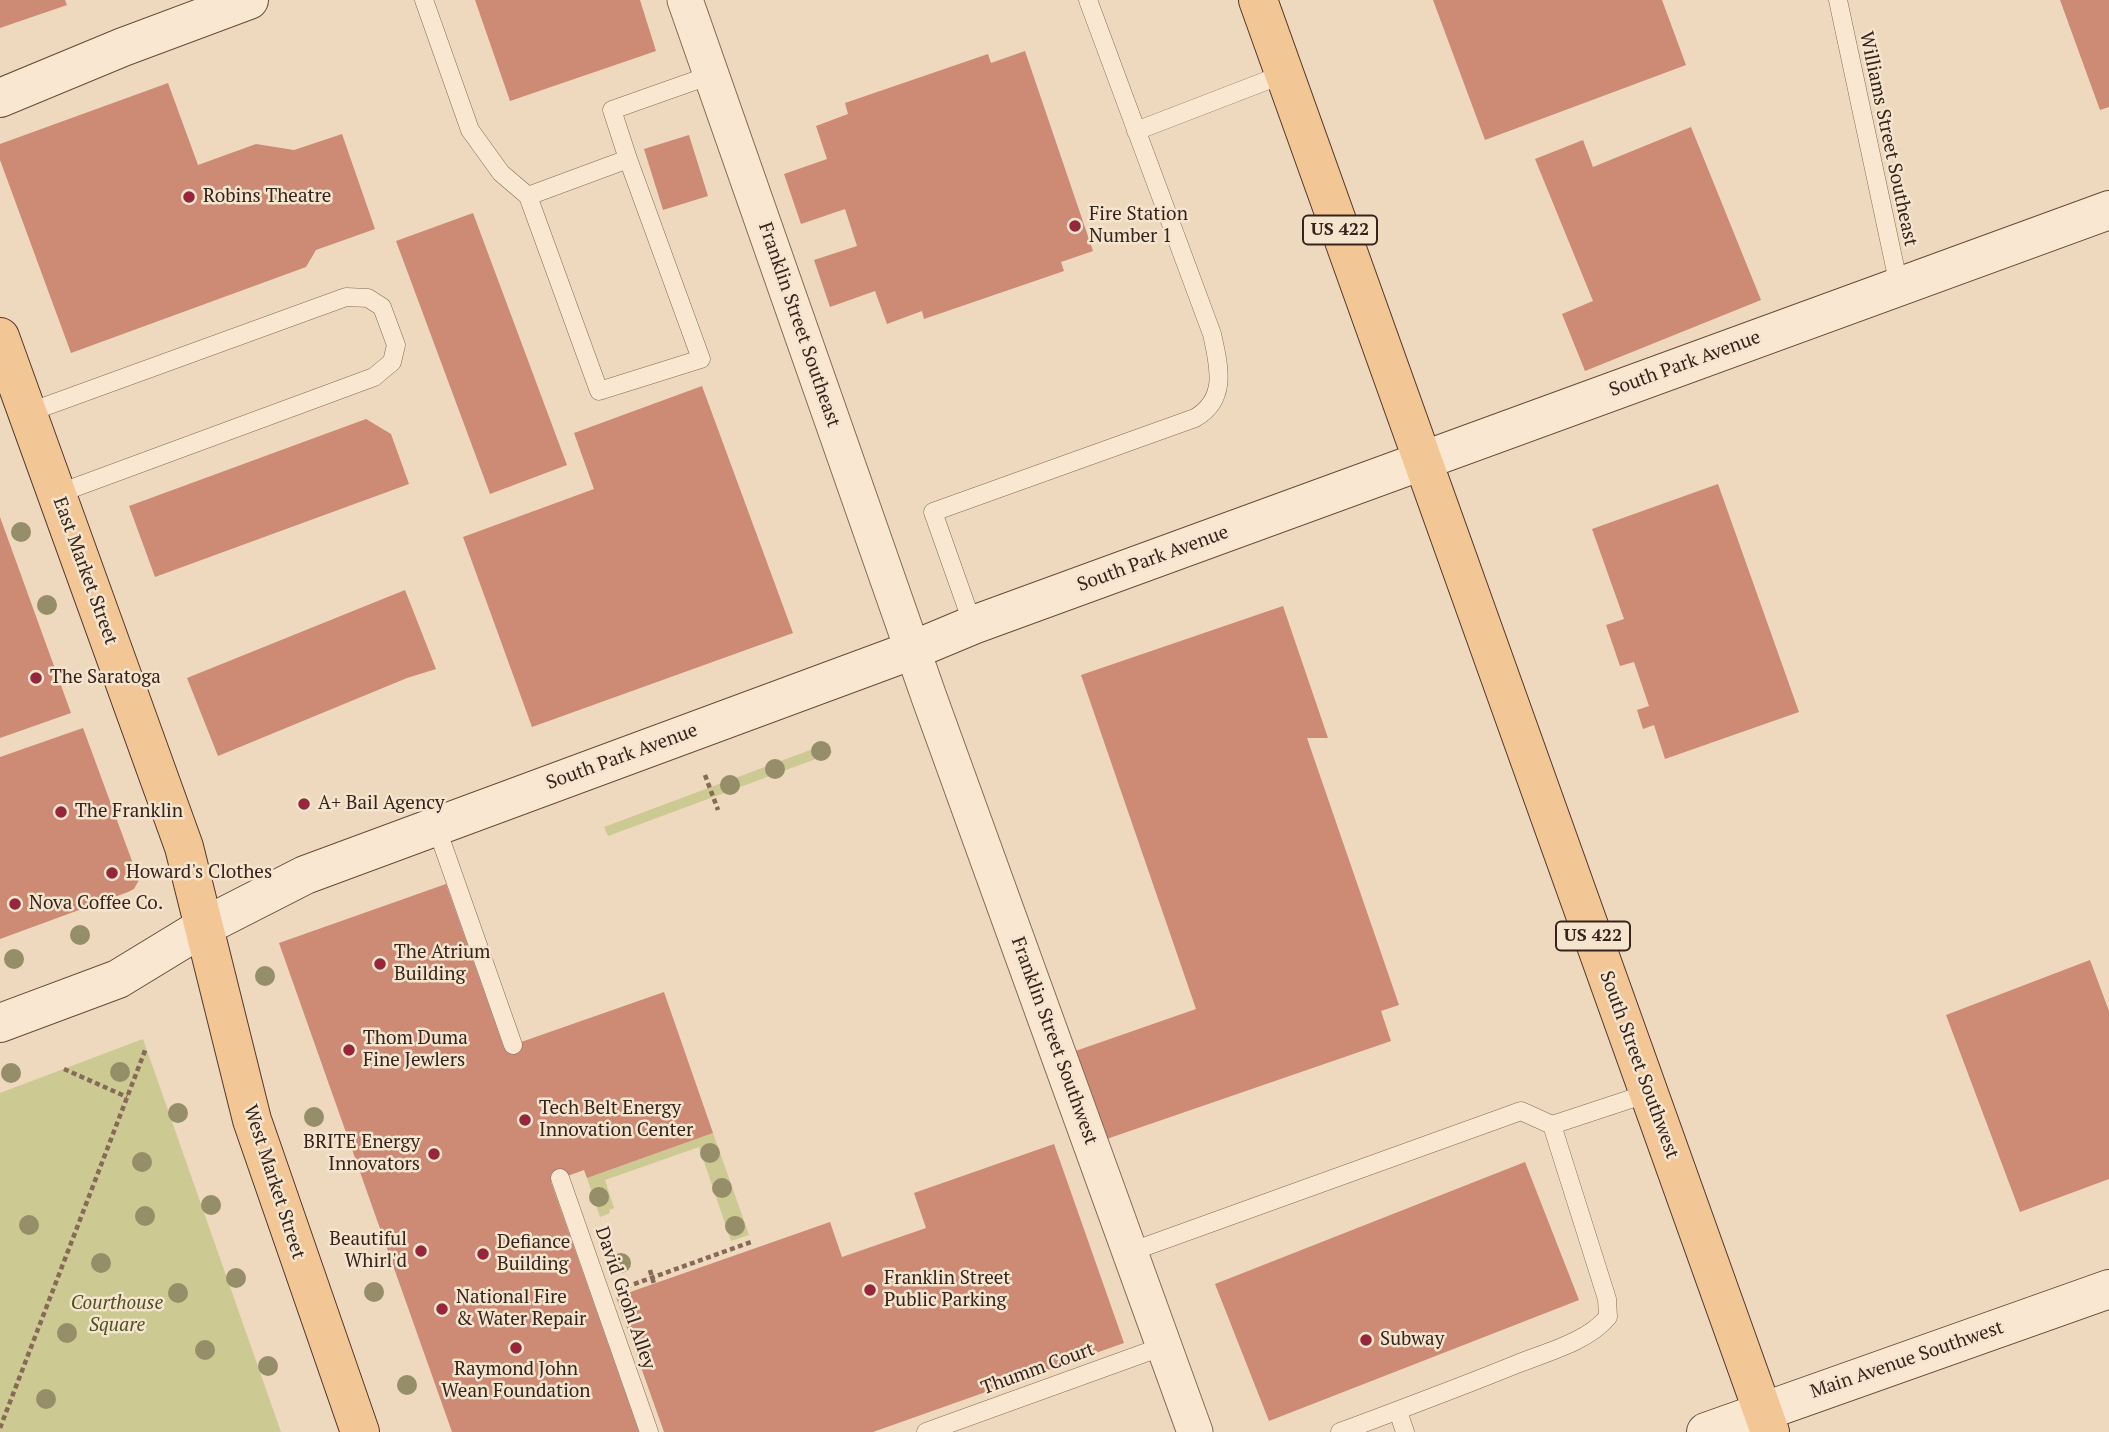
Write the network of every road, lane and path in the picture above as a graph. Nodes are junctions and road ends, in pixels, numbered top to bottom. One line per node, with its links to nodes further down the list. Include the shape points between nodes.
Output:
1 (249, 0): 9 (street)
2 (424, 0): 12 (lane, via 470,130 501,173)
3 (685, 0): 7 (street, Franklin Street Southeast)
4 (1088, 0): 10 (lane)
5 (1258, 0): 8 (main road, US 422)
6 (1838, 0): 14 (lane, Williams Street Southeast)
7 (711, 75): 11 (lane, via 612,110); 20 (street, Franklin Street Southeast)
8 (1284, 75): 10 (lane); 17 (main road, US 422)
9 (0, 99)
10 (1136, 131): 19 (lane, via 1212,334 1220,372 1215,397 1208,411 1195,418 933,512)
11 (628, 159): 12 (lane); 12 (lane, via 701,359 600,391)
12 (528, 196)
13 (2109, 210): 14 (street, South Park Avenue)
14 (1899, 286): 17 (street, South Park Avenue)
15 (0, 337): 16 (main road, East Market Street)
16 (27, 413): 18 (main road, East Market Street); 18 (lane, via 346,297 368,298 382,307 396,345 391,362 374,377)
17 (1423, 460): 19 (street, South Park Avenue); 29 (main road, South Street Southwest / US 422)
18 (57, 494): 24 (main road, East Market Street, via 184,847)
19 (973, 625): 20 (street, South Park Avenue)
20 (913, 650): 23 (street, South Park Avenue); 34 (street, Franklin Street Southwest)
21 (705, 775): 22 (path)
22 (718, 810)
23 (436, 826): 24 (street, South Park Avenue, via 305,875); 26 (lane)
24 (205, 926): 25 (street, South Park Avenue, via 118,979); 45 (main road, West Market Street, via 252,1120)
25 (0, 1023)
26 (513, 1045)
27 (146, 1048): 30 (path)
28 (64, 1069): 30 (path)
29 (1649, 1093): 31 (lane); 43 (main road, South Street Southwest / US 422)
30 (127, 1097): 44 (path)
31 (1552, 1125): 34 (lane, via 1521,1111); 42 (lane, via 1608,1317 1600,1327 1569,1343)
32 (560, 1178): 40 (lane, David Grohl Alley)
33 (751, 1242): 38 (path)
34 (1130, 1252): 41 (street, Franklin Street Southwest)
35 (391, 1259): 36 (path)
36 (377, 1265)
37 (650, 1270): 38 (path)
38 (653, 1281): 40 (path)
39 (2109, 1289): 43 (street, Main Avenue Southwest)
40 (602, 1296): 46 (lane, David Grohl Alley)
41 (1164, 1346): 47 (lane, Thumm Court); 48 (street, Franklin Street Southwest)
42 (1398, 1411): 49 (lane); 50 (lane)
43 (1766, 1422): 51 (street, Main Avenue Southwest)
44 (0, 1427)
45 (360, 1432)
46 (649, 1432)
47 (926, 1432)
48 (1195, 1432)
49 (1340, 1432)
50 (1405, 1432)
51 (1706, 1432)

